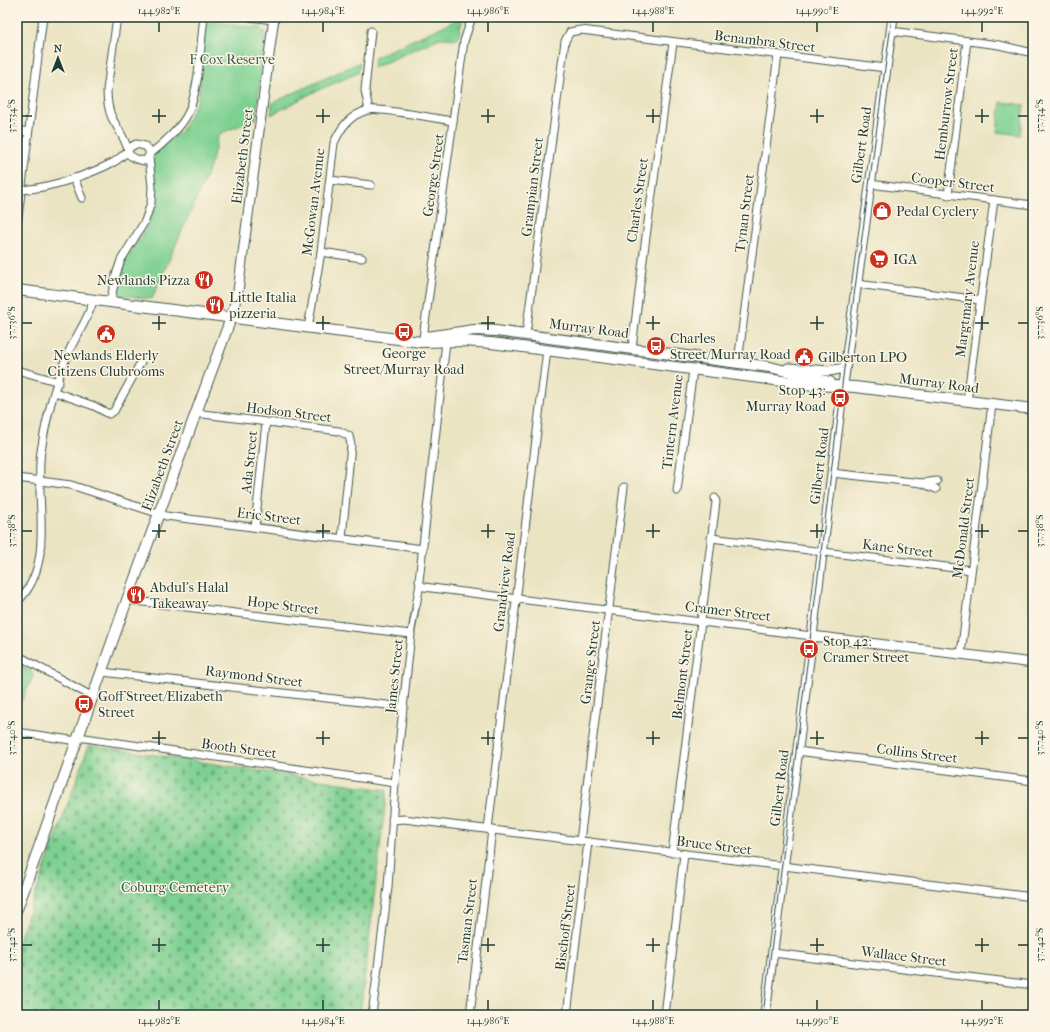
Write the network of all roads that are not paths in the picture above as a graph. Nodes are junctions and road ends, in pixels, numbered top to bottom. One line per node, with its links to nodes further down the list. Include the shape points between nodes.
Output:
1 (43, 17): 20 (street)
2 (117, 17): 19 (street, via 107,90 109,111)
3 (204, 17): 21 (street, via 189,112 182,124)
4 (250, 17): 7 (street)
5 (472, 17): 17 (street, George Street, via 464,41)
6 (893, 17): 8 (street, Gilbert Road)
7 (274, 18): 47 (street, Elizabeth Street, via 239,285)
8 (891, 31): 11 (street); 15 (street, Gilbert Road)
9 (371, 32): 16 (street, via 365,90)
10 (570, 32): 12 (street, Benambra Street, via 581,30); 49 (street, Grampian Street, via 565,41)
11 (967, 41): 13 (street); 35 (street, Hemburrow Street)
12 (673, 43): 14 (street, Benambra Street); 55 (street, Charles Street)
13 (1033, 53)
14 (778, 55): 15 (street, Benambra Street); 60 (street, Tynan Street)
15 (886, 68): 32 (street, Gilbert Road)
16 (369, 110): 17 (street); 31 (street, McGowan Avenue, via 348,120 341,128 334,142)
17 (454, 120): 50 (street, George Street)
18 (17, 130): 20 (street)
19 (120, 131): 22 (street); 24 (street)
20 (28, 132): 34 (street)
21 (166, 138): 23 (street); 25 (street)
22 (136, 144): 23 (street); 24 (street)
23 (145, 146): 25 (street)
24 (128, 150): 26 (street); 28 (street)
25 (149, 156): 27 (street, via 145,161); 30 (street)
26 (132, 158): 27 (street); 28 (street)
27 (140, 161): 30 (street)
28 (112, 163): 29 (street)
29 (74, 178): 34 (street, via 44,187); 36 (street)
30 (151, 180): 46 (street, via 149,212 121,260)
31 (330, 180): 33 (street); 40 (street, McGowan Avenue)
32 (870, 184): 35 (street, Cooper Street); 42 (street, Gilbert Road)
33 (371, 185)
34 (22, 190): 39 (street)
35 (948, 195): 37 (street, Cooper Street)
36 (82, 198)
37 (994, 200): 38 (street, Cooper Street); 45 (street, Margtmary Avenue)
38 (1033, 205)
39 (17, 226)
40 (320, 252): 41 (street); 48 (street, McGowan Avenue)
41 (362, 258)
42 (857, 284): 45 (street); 62 (street, Gilbert Road)
43 (17, 290): 44 (main road, Murray Road)
44 (93, 300): 46 (main road, Murray Road); 66 (street, via 90,312 66,358)
45 (980, 300): 69 (street, Margtmary Avenue)
46 (110, 303): 47 (main road, Murray Road)
47 (231, 318): 48 (main road, Murray Road); 72 (main road, Elizabeth Street)
48 (308, 328): 52 (main road, Murray Road)
49 (526, 334): 50 (main road, Murray Road, via 484,330); 51 (main road, Murray Road); 54 (main road, Grampian Street)
50 (422, 338): 52 (main road, Murray Road)
51 (548, 338): 55 (main road, Murray Road); 56 (main road, Grandview Road)
52 (403, 339): 53 (main road, Murray Road)
53 (446, 342): 54 (main road, Murray Road, via 478,341); 87 (street, James Street)
54 (525, 347): 56 (main road, Murray Road)
55 (632, 348): 57 (main road, Murray Road); 58 (main road, Charles Street)
56 (547, 350): 58 (main road, Murray Road); 91 (street, Grandview Road)
57 (694, 356): 60 (main road, Murray Road); 64 (main road, Tintern Avenue)
58 (630, 361): 64 (main road, Murray Road)
59 (141, 362): 68 (street, via 114,411 109,414)
60 (738, 362): 61 (main road, Murray Road); 65 (main road, Tynan Street)
61 (770, 367): 62 (street, via 829,371); 67 (main road, Murray Road)
62 (845, 368): 67 (street, Gilbert Road)
63 (17, 370): 66 (street)
64 (693, 370): 65 (main road, Murray Road); 81 (street, Tintern Avenue)
65 (736, 375): 67 (main road, Murray Road)
66 (58, 382): 68 (street)
67 (842, 386): 69 (main road, Murray Road); 74 (street, Gilbert Road)
68 (55, 392): 76 (street, via 41,451)
69 (967, 401): 70 (main road, Murray Road)
70 (992, 404): 71 (main road, Murray Road); 89 (street, McDonald Street)
71 (1033, 409)
72 (195, 413): 73 (street, Hodson Street); 83 (main road, Elizabeth Street)
73 (266, 423): 84 (street, Ada Street); 85 (street, Hodson Street, via 339,431 349,436 351,445)
74 (832, 472): 78 (street); 88 (street, Gilbert Road)
75 (17, 478): 76 (street, Eric Street)
76 (39, 481): 83 (street, Eric Street, via 70,485); 93 (street, via 40,555 34,576 24,596)
77 (937, 481): 78 (street)
78 (922, 483): 80 (street)
79 (624, 487): 95 (street, Grange Street)
80 (936, 489)
81 (677, 491)
82 (715, 498): 86 (street, Belmont Street)
83 (159, 513): 84 (street, Eric Street); 92 (main road, Elizabeth Street)
84 (255, 528): 85 (street, Eric Street)
85 (342, 538): 87 (street, Eric Street)
86 (711, 538): 88 (street, Kane Street); 96 (street, Belmont Street)
87 (423, 549): 90 (street, James Street)
88 (822, 552): 89 (street, Kane Street); 98 (street, Gilbert Road)
89 (971, 570): 99 (street, McDonald Street)
90 (420, 584): 91 (street, Cramer Street, via 424,587); 94 (street, James Street)
91 (516, 599): 95 (street, Cramer Street); 111 (street, Grandview Road)
92 (127, 600): 97 (street, Hope Street); 102 (main road, Elizabeth Street)
93 (17, 602)
94 (416, 606): 97 (street, James Street)
95 (609, 610): 96 (street, Cramer Street); 112 (street, Grange Street)
96 (701, 622): 98 (street, Cramer Street); 114 (street, Belmont Street)
97 (412, 634): 104 (street, James Street)
98 (812, 636): 99 (street, Cramer Street); 107 (street, Gilbert Road)
99 (961, 654): 101 (street, Cramer Street)
100 (17, 655): 103 (street)
101 (1033, 663)
102 (102, 672): 103 (main road, Elizabeth Street); 104 (street, Raymond Street)
103 (93, 697): 106 (main road, Elizabeth Street)
104 (404, 707): 109 (street, James Street)
105 (17, 732): 106 (street, Booth Street)
106 (78, 739): 109 (street, Booth Street); 118 (main road, Elizabeth Street)
107 (798, 751): 108 (street, Collins Street); 116 (street, Gilbert Road)
108 (1033, 781)
109 (395, 783): 110 (street, James Street)
110 (392, 820): 111 (street, Bruce Street, via 404,819); 121 (street, James Street, via 388,887)
111 (490, 830): 112 (street, Bruce Street); 122 (street, Tasman Street)
112 (580, 841): 113 (street, Bruce Street)
113 (588, 842): 114 (street, Bruce Street); 123 (street, Bischoff Street)
114 (672, 853): 115 (street, Bruce Street)
115 (684, 854): 116 (street, Bruce Street); 124 (street)
116 (783, 866): 117 (street, Bruce Street); 119 (street, Gilbert Road)
117 (1033, 897)
118 (17, 909)
119 (772, 953): 120 (street, Wallace Street); 125 (street, Gilbert Road)
120 (1033, 985)
121 (372, 1015)
122 (470, 1015)
123 (567, 1015)
124 (665, 1015)
125 (765, 1015)

